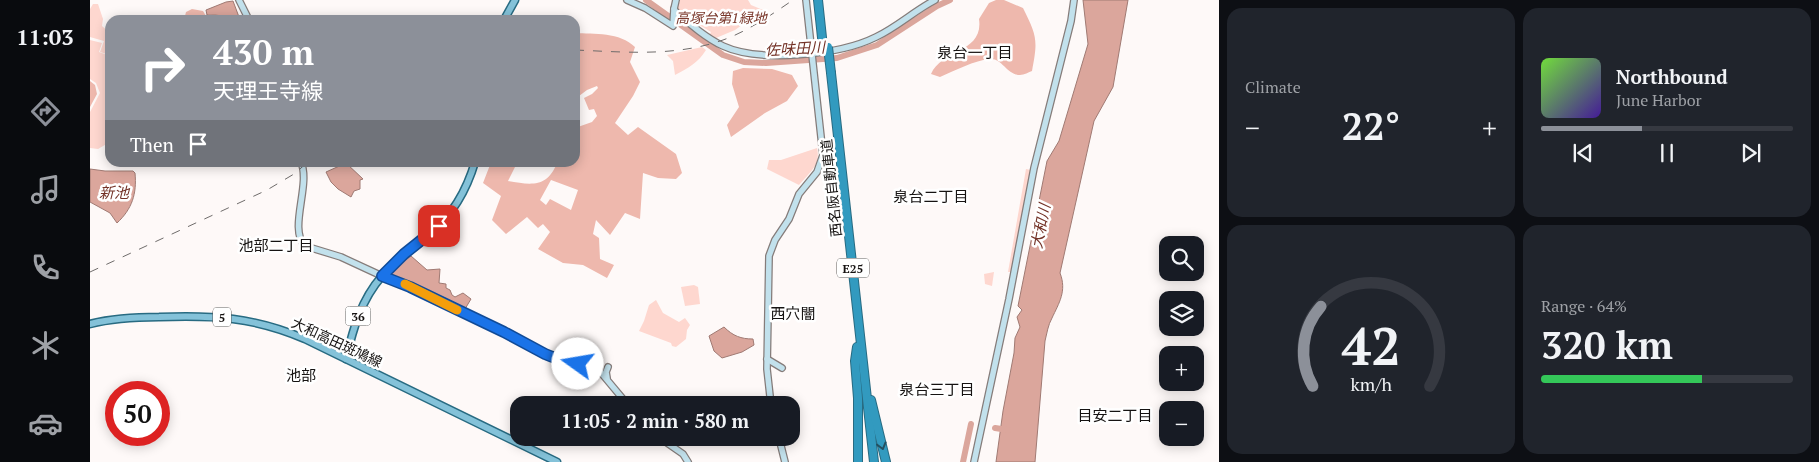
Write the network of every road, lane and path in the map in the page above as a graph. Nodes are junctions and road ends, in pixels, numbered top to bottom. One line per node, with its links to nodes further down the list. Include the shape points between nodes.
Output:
1 (239, 0): 11 (street)
2 (515, 0): 12 (main road)
3 (627, 0): 10 (street, via 673,26)
4 (676, 0): 10 (street)
5 (806, 0): 14 (street)
6 (818, 0): 13 (highway, 西名阪自動車道 / E25)
7 (822, 0): 13 (highway, 西名阪自動車道 / E25)
8 (935, 0): 14 (street, via 874,38 838,50)
9 (1074, 0): 36 (street, via 1034,168)
10 (674, 11): 14 (street, via 720,45 735,51)
11 (246, 15)
12 (507, 15)
13 (826, 47): 19 (highway, 西名阪自動車道 / E25, via 838,193)
14 (812, 54): 20 (street, via 823,155 817,172 799,194 769,256)
15 (302, 167): 17 (street, via 305,177 300,206 301,241 307,247 341,257)
16 (473, 167): 17 (main road, 36, via 464,190 448,215)
17 (382, 276): 21 (main road, 36, via 360,312); 24 (street, via 553,358 598,368)
18 (90, 324): 21 (main road, 大和高田斑鳩線 / 5, via 122,318 227,317 275,328)
19 (859, 347): 32 (highway, via 855,361); 33 (highway, 西名阪自動車道 / E25); 34 (highway, 西名阪自動車道 / E25); 35 (highway, one-way to 35)
20 (767, 359): 23 (street); 26 (street)
21 (346, 360): 29 (main road, 大和高田斑鳩線 / 5)
22 (608, 367): 24 (street)
23 (782, 368)
24 (607, 378): 25 (street)
25 (621, 396)
26 (770, 396)
27 (672, 446): 30 (street)
28 (781, 446): 31 (street)
29 (557, 462)
30 (688, 462)
31 (785, 462)
32 (858, 462)
33 (869, 462)
34 (874, 462)
35 (886, 462)
36 (974, 462)

